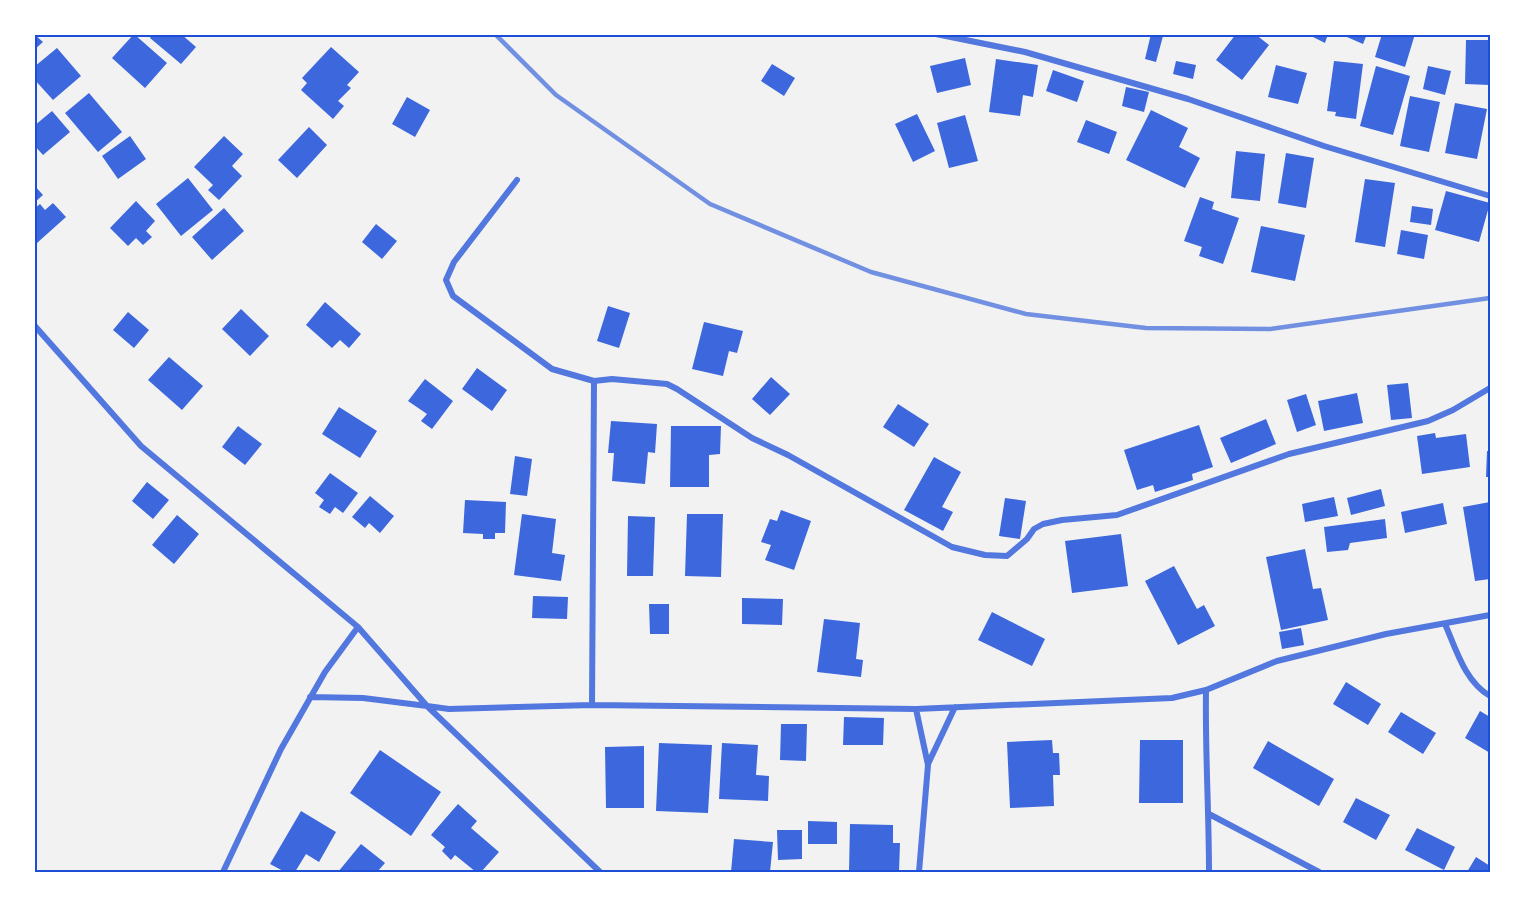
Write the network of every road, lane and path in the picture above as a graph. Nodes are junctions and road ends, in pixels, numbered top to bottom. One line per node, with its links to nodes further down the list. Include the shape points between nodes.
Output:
1 (936, 34): 3 (street, via 1025,52 1188,99 1324,146)
2 (517, 180): 5 (street, via 454,262 446,280 453,296 552,369)
3 (1491, 196)
4 (34, 325): 9 (street, via 141,446)
5 (594, 381): 6 (street, via 667,384 752,438 952,547 1007,556 1043,524 1117,515 1289,454 1428,421); 13 (street)
6 (1491, 388)
7 (1491, 615): 8 (street)
8 (1445, 624): 10 (street, via 1277,661); 11 (street, via 1468,675)
9 (358, 627): 12 (street); 14 (street)
10 (1206, 690): 15 (street, via 1172,698); 18 (street)
11 (1491, 696)
12 (310, 698): 14 (street, via 363,698); 19 (street)
13 (592, 705): 14 (street, via 449,709); 16 (street)
14 (427, 706): 20 (street)
15 (955, 707): 16 (street); 17 (street)
16 (916, 709): 17 (street)
17 (928, 765): 21 (street)
18 (1209, 814): 22 (street); 23 (street)
19 (222, 873)
20 (600, 873)
21 (919, 873)
22 (1209, 873)
23 (1319, 873)

